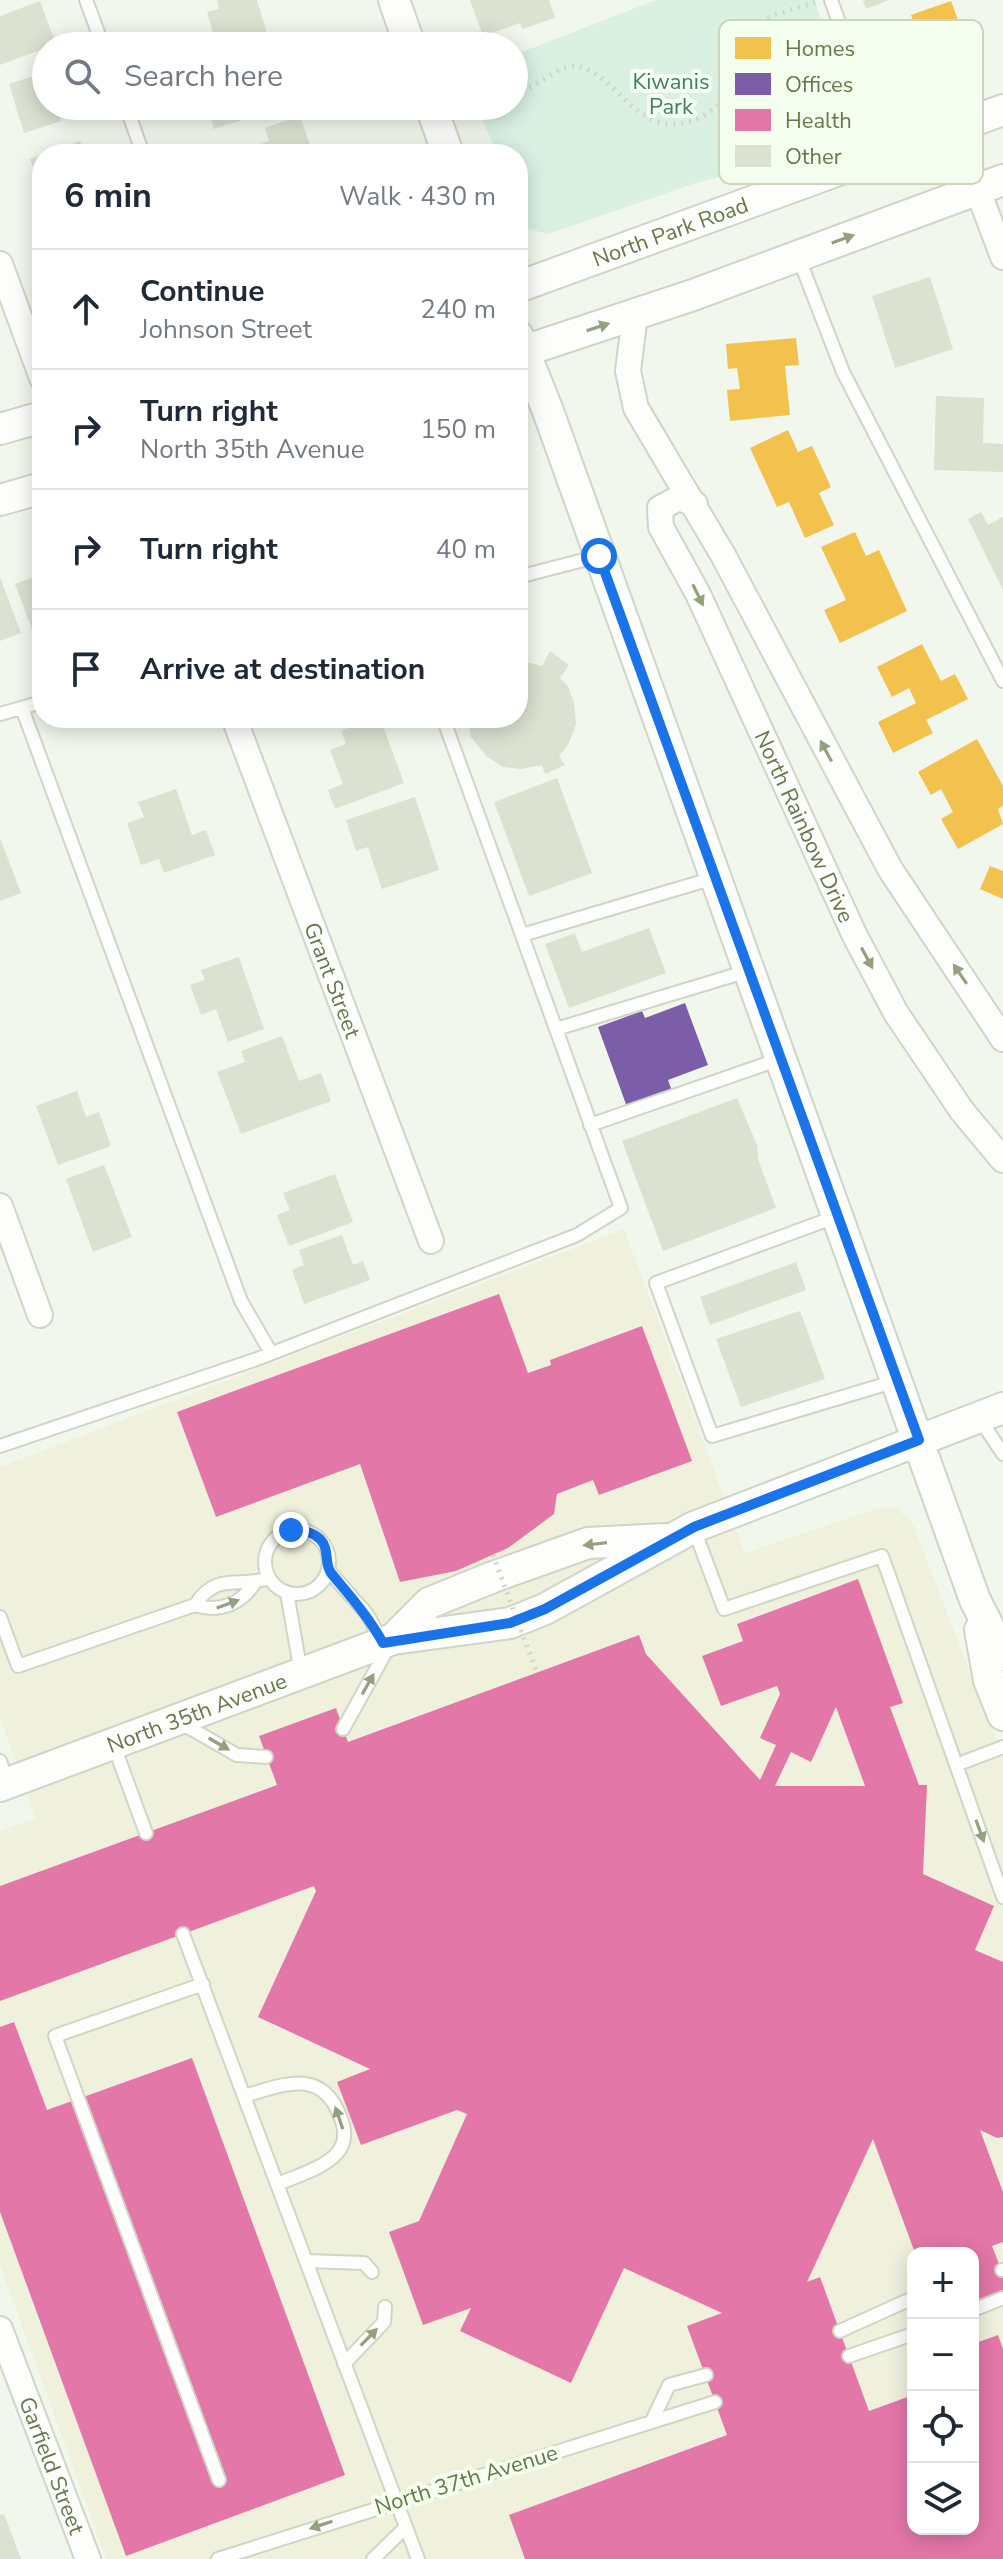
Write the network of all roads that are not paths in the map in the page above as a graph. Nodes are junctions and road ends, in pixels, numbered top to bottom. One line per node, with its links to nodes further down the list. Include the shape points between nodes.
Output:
1 (86, 0): 5 (lane)
2 (394, 0): 6 (street)
3 (831, 0): 4 (lane)
4 (838, 20)
5 (98, 32)
6 (405, 32)
7 (1003, 110): 8 (street, North Park Road)
8 (983, 117)
9 (131, 120): 11 (lane)
10 (436, 120): 12 (street)
11 (139, 144)
12 (444, 144)
13 (799, 184): 18 (street, North Park Road)
14 (990, 184): 15 (street, one-way to 14); 16 (street)
15 (798, 256): 19 (street); 30 (lane, via 843,372)
16 (1003, 257)
17 (0, 264): 21 (street)
18 (528, 283)
19 (635, 315): 20 (street, one-way to 19); 27 (street, via 628,371 632,396)
20 (528, 345)
21 (32, 351)
22 (528, 368): 28 (street)
23 (32, 420): 24 (street)
24 (0, 429)
25 (32, 491): 26 (street)
26 (0, 500)
27 (695, 504): 40 (street, one-way to 27, via 890,869); 43 (street, North Rainbow Drive, one-way to 43, via 679,498 660,508 661,527 698,594 855,936 896,1013 962,1111)
28 (599, 556): 29 (lane); 36 (street)
29 (528, 574)
30 (1003, 681)
31 (32, 705): 32 (lane)
32 (22, 708): 33 (lane); 48 (lane, via 241,1301)
33 (0, 714)
34 (238, 728): 46 (street, Grant Street)
35 (447, 728): 37 (lane)
36 (716, 877): 37 (lane); 38 (street)
37 (522, 935): 39 (lane)
38 (749, 971): 39 (lane); 41 (street)
39 (556, 1029): 42 (lane)
40 (1003, 1039)
41 (782, 1059): 42 (lane); 45 (street)
42 (590, 1125): 48 (lane, via 621,1208 577,1235)
43 (1003, 1160)
44 (0, 1206): 47 (street)
45 (838, 1216): 49 (street); 49 (lane, via 656,1283 666,1311 712,1436)
46 (431, 1241)
47 (40, 1315)
48 (271, 1353): 52 (lane)
49 (898, 1380): 51 (street)
50 (991, 1413): 51 (street, North 35th Avenue); 53 (lane)
51 (919, 1440): 54 (street, North 35th Avenue); 59 (street)
52 (0, 1446)
53 (1003, 1454)
54 (684, 1533): 62 (street, North 35th Avenue, via 510,1623); 62 (street, North 35th Avenue, one-way to 62, via 588,1543 429,1603); 71 (lane, via 724,1609 882,1556)
55 (328, 1570): 56 (lane, via 320,1540 291,1530 266,1549); 58 (lane, via 317,1588); 62 (lane)
56 (269, 1578): 57 (lane); 58 (lane)
57 (254, 1584): 60 (lane, via 237,1580 204,1591); 60 (lane, one-way to 57, via 212,1611 245,1598)
58 (287, 1593): 64 (lane)
59 (975, 1600): 63 (street); 65 (street, via 989,1680)
60 (195, 1605): 61 (lane, via 18,1666)
61 (0, 1617)
62 (388, 1641): 64 (street, North 35th Avenue); 67 (lane, one-way to 62)
63 (1003, 1655)
64 (301, 1675): 66 (street, North 35th Avenue)
65 (1003, 1715)
66 (174, 1719): 68 (street, North 35th Avenue); 70 (lane, one-way to 70, via 237,1755)
67 (343, 1729)
68 (113, 1743): 72 (street, North 35th Avenue); 73 (lane)
69 (1003, 1747): 71 (lane)
70 (266, 1757)
71 (956, 1765): 74 (lane, one-way to 74)
72 (3, 1776)
73 (146, 1833)
74 (1003, 1897)
75 (183, 1934): 76 (lane)
76 (203, 1984): 77 (lane); 93 (lane, via 55,2036)
77 (244, 2096): 78 (lane); 78 (lane, one-way to 77, via 337,2155 344,2143 343,2124 324,2091 308,2084 294,2082)
78 (278, 2184): 79 (lane)
79 (306, 2261): 80 (lane, via 364,2263); 89 (lane)
80 (372, 2272)
81 (1003, 2298): 84 (lane)
82 (907, 2301): 86 (lane)
83 (385, 2307): 89 (lane, one-way to 83, via 384,2322)
84 (979, 2308)
85 (0, 2329): 97 (street, Garfield Street)
86 (840, 2331)
87 (907, 2336): 88 (lane)
88 (849, 2356)
89 (344, 2364): 94 (lane)
90 (706, 2375): 92 (lane, via 669,2385)
91 (715, 2402): 92 (lane, North 37th Avenue)
92 (652, 2421): 94 (lane, North 37th Avenue)
93 (219, 2480)
94 (395, 2501): 95 (lane); 96 (lane, North 37th Avenue, one-way to 96)
95 (406, 2527): 99 (lane); 100 (lane)
96 (240, 2556): 98 (lane, North 37th Avenue)
97 (88, 2559)
98 (218, 2559)
99 (373, 2559)
100 (418, 2559)

